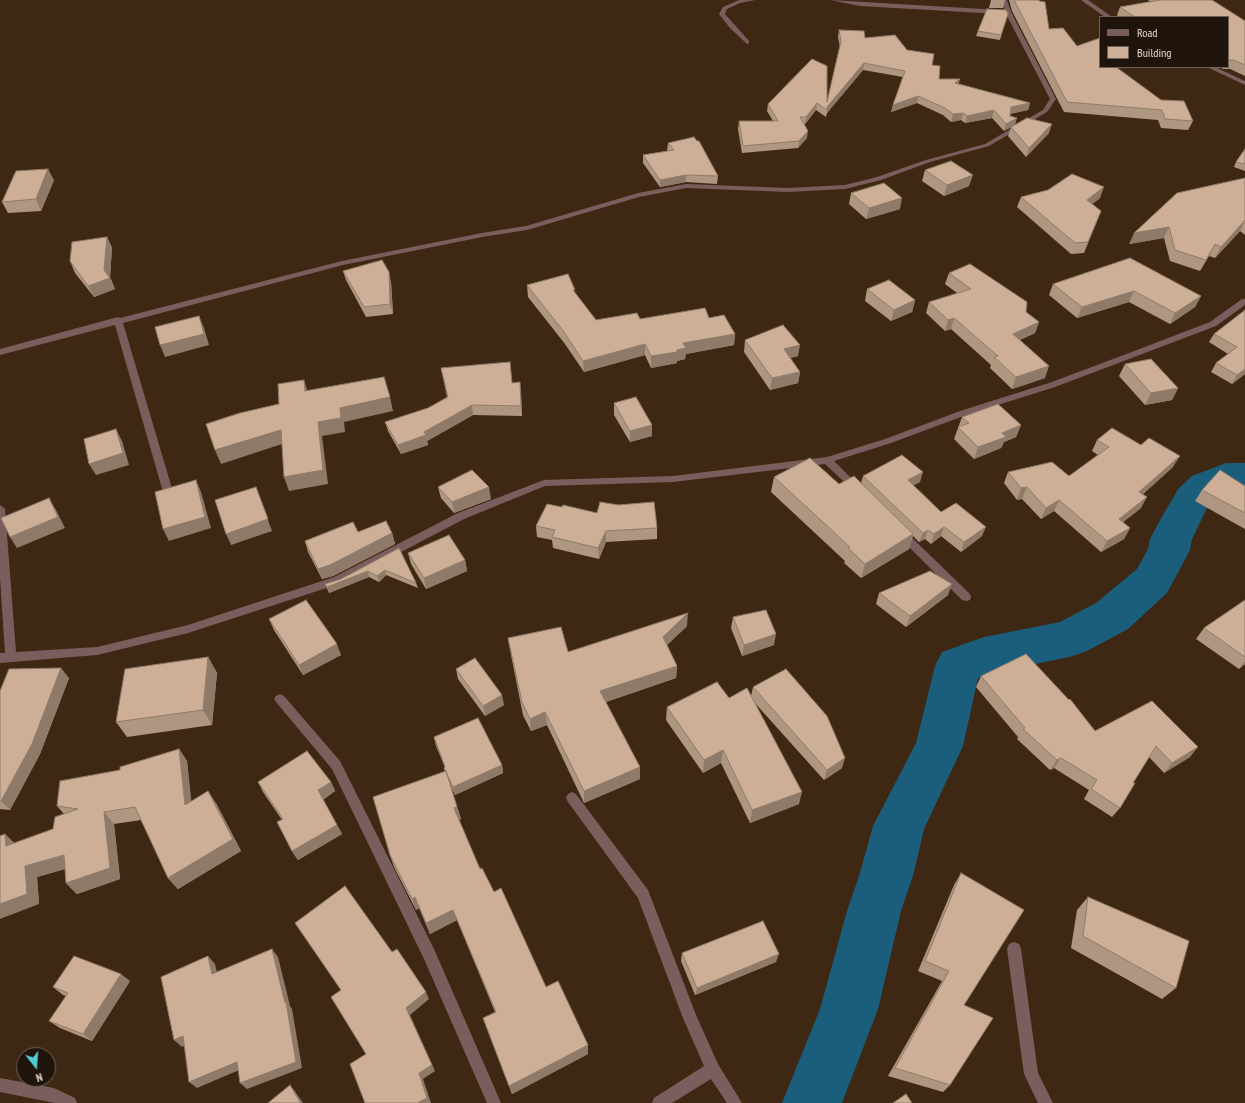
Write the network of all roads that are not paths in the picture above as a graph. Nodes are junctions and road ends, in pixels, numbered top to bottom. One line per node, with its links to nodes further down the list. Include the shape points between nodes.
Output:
1 (752, 0): 7 (street, via 725,8 722,14)
2 (833, 0): 5 (street, via 860,4)
3 (1004, 0): 5 (street)
4 (1084, 0): 6 (street)
5 (1008, 12): 11 (street, via 1053,99 1045,111 987,145 845,187 788,190 686,186 638,194 527,228 342,263)
6 (1108, 16)
7 (747, 42)
8 (1212, 68): 9 (street)
9 (1245, 83)
10 (1245, 301): 13 (street, via 1213,324 1052,384)
11 (118, 320): 12 (street); 14 (street)
12 (0, 352)
13 (827, 460): 15 (street); 20 (street, via 673,480 544,482 461,516 338,580 203,624 96,650)
14 (168, 492)
15 (866, 498)
16 (0, 509): 20 (street)
17 (893, 526): 18 (street)
18 (966, 597)
19 (0, 658): 20 (street)
20 (11, 658)
21 (280, 699): 27 (street, via 336,765 429,954)
22 (572, 798): 24 (street, via 644,894 690,1018)
23 (1014, 949): 30 (street, via 1031,1074)
24 (713, 1069): 28 (street); 29 (street)
25 (0, 1084): 26 (street, via 54,1095)
26 (70, 1103)
27 (494, 1103)
28 (659, 1103)
29 (735, 1103)
30 (1046, 1103)

